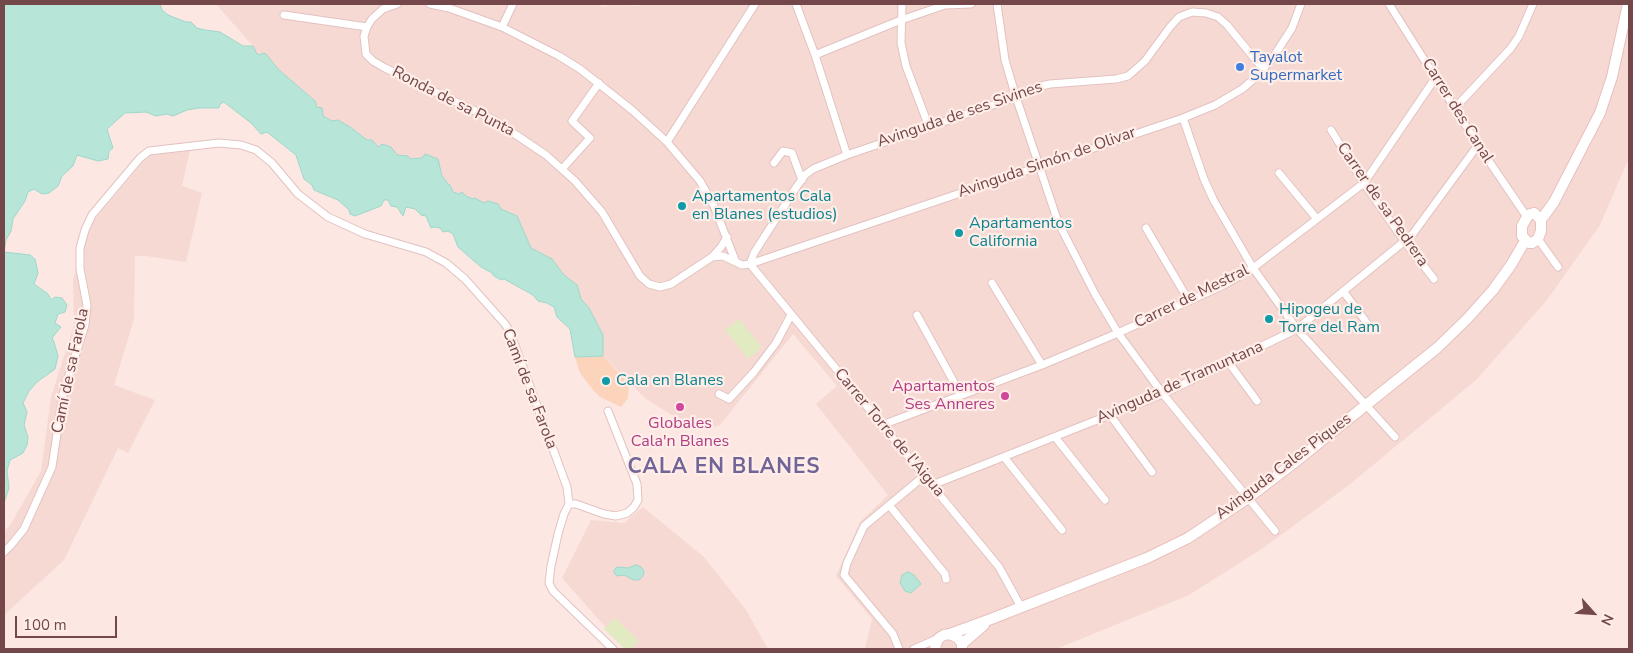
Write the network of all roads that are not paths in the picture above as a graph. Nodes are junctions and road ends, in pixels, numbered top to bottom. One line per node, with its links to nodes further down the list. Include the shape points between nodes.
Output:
1 (397, 4): 15 (street, via 383,9)
2 (430, 4): 16 (street)
3 (513, 4): 16 (street)
4 (754, 4): 26 (street)
5 (796, 4): 17 (street)
6 (902, 4): 14 (street)
7 (971, 4): 14 (street, via 946,5)
8 (997, 4): 21 (street, via 1005,60)
9 (1302, 4): 18 (street, Avinguda Simón de Olivar, via 1284,41)
10 (1389, 4): 19 (street, Carrer des Canal)
11 (1533, 4): 22 (street, via 1511,48)
12 (1628, 4): 37 (street, via 1612,77 1600,113 1554,202)
13 (284, 15): 15 (street)
14 (902, 20): 17 (street); 24 (street, via 901,43 906,66)
15 (367, 26): 31 (street, Ronda de sa Punta, via 364,36 366,54 373,61 494,120)
16 (502, 27): 20 (street, via 559,56)
17 (815, 55): 28 (street)
18 (1263, 69): 21 (street, Avinguda de ses Sivines, via 1218,17 1206,12 1192,12 1175,22 1128,76 1050,84); 23 (street, Avinguda Simón de Olivar, via 1230,97)
19 (1436, 77): 22 (street, Carrer des Canal); 34 (street, Carrer de Mestral)
20 (599, 83): 26 (street); 31 (street, via 572,121 590,138)
21 (1016, 97): 24 (street, Avinguda de ses Sivines); 30 (street)
22 (1455, 108): 27 (street, Carrer des Canal)
23 (1183, 118): 30 (street, Avinguda Simón de Olivar); 47 (street, via 1214,201)
24 (929, 127): 28 (street, Avinguda de ses Sivines)
25 (1331, 130): 34 (street, Carrer de sa Pedrera)
26 (666, 142): 39 (street, via 700,181)
27 (1478, 145): 35 (street, Carrer des Canal); 42 (street, Avinguda de Tramuntana)
28 (847, 155): 33 (street, Avinguda de ses Sivines, via 813,168)
29 (774, 163): 33 (street, via 783,151 792,153)
30 (1039, 165): 45 (street, Avinguda Simón de Olivar); 56 (street, via 1058,222)
31 (562, 169): 43 (street, Ronda de sa Punta, via 602,212 640,276 649,284 660,288 671,284)
32 (1279, 173): 36 (street)
33 (802, 180): 45 (street, Avinguda de ses Sivines)
34 (1364, 183): 36 (street, Carrer de Mestral); 42 (street, Carrer de sa Pedrera)
35 (1527, 217): 37 (street, via 1534,213); 41 (street, via 1522,226)
36 (1316, 219): 47 (street, Carrer de Mestral)
37 (1541, 220): 40 (street)
38 (1146, 228): 51 (street)
39 (726, 237): 43 (street, Ronda de sa Punta); 44 (street)
40 (1538, 239): 41 (street, via 1532,243); 46 (street)
41 (1525, 241): 63 (street, Avinguda Cales Piques, via 1511,265 1467,319 1437,348)
42 (1405, 242): 48 (street, Carrer de sa Pedrera); 50 (street, Avinguda de Tramuntana)
43 (712, 257): 44 (street)
44 (735, 260): 45 (street, via 742,265)
45 (750, 264): 52 (street, Carrer Torre de l'Aigua)
46 (1558, 267)
47 (1253, 268): 51 (street, Carrer de Mestral); 55 (street)
48 (1434, 279)
49 (992, 283): 58 (street)
50 (1342, 291): 54 (street); 55 (street, Avinguda de Tramuntana)
51 (1189, 301): 56 (street, Carrer de Mestral)
52 (791, 315): 59 (street, via 776,343 730,399); 66 (street, Carrer Torre de l'Aigua)
53 (917, 315): 61 (street)
54 (1370, 327)
55 (1297, 329): 57 (street, Avinguda de Tramuntana); 63 (street)
56 (1118, 333): 58 (street, Carrer de Mestral); 60 (street)
57 (1229, 363): 60 (street, Avinguda de Tramuntana); 62 (street)
58 (1042, 365): 61 (street, Carrer de Mestral)
59 (719, 394)
60 (1163, 394): 65 (street, Avinguda de Tramuntana); 73 (street)
61 (961, 396): 66 (street, Carrer de Mestral)
62 (1258, 401)
63 (1366, 405): 68 (street); 73 (street, Avinguda Cales Piques)
64 (608, 411): 75 (street, via 637,484 638,500 627,513 616,516)
65 (1110, 415): 67 (street, Avinguda de Tramuntana); 70 (street)
66 (882, 425): 71 (street, Carrer Torre de l'Aigua)
67 (1055, 437): 69 (street, Avinguda de Tramuntana); 74 (street)
68 (1395, 437)
69 (1004, 457): 72 (street, Avinguda de Tramuntana); 77 (street)
70 (1152, 472)
71 (924, 476): 72 (street, Carrer Torre de l'Aigua); 76 (street)
72 (932, 485): 81 (street, Carrer Torre de l'Aigua, via 999,567)
73 (1248, 498): 78 (street); 81 (street, Avinguda Cales Piques, via 1188,538 1147,558)
74 (1106, 500)
75 (569, 504): 79 (street, Camí de sa Farola, via 567,487 510,332 465,279 426,252 365,234 328,217 298,194 272,163 256,150 219,143 149,151 92,215 80,248 80,269 87,305 85,325 63,394 52,467 24,529); 86 (street, via 558,534 549,583 553,592)
76 (889, 505): 80 (street); 87 (street, via 864,526 844,575 893,634)
77 (1062, 530)
78 (1275, 531)
79 (4, 552)
80 (946, 579)
81 (1021, 607): 82 (street, Avinguda Cales Piques)
82 (991, 620): 83 (street, Avinguda Cales Piques); 85 (street, Avinguda Cales Piques, via 968,637)
83 (950, 634): 84 (street, Avinguda Cales Piques); 85 (street, via 958,638)
84 (939, 638): 88 (street); 89 (street)
85 (962, 647)
86 (613, 649)
87 (899, 649)
88 (914, 649)
89 (936, 649)

